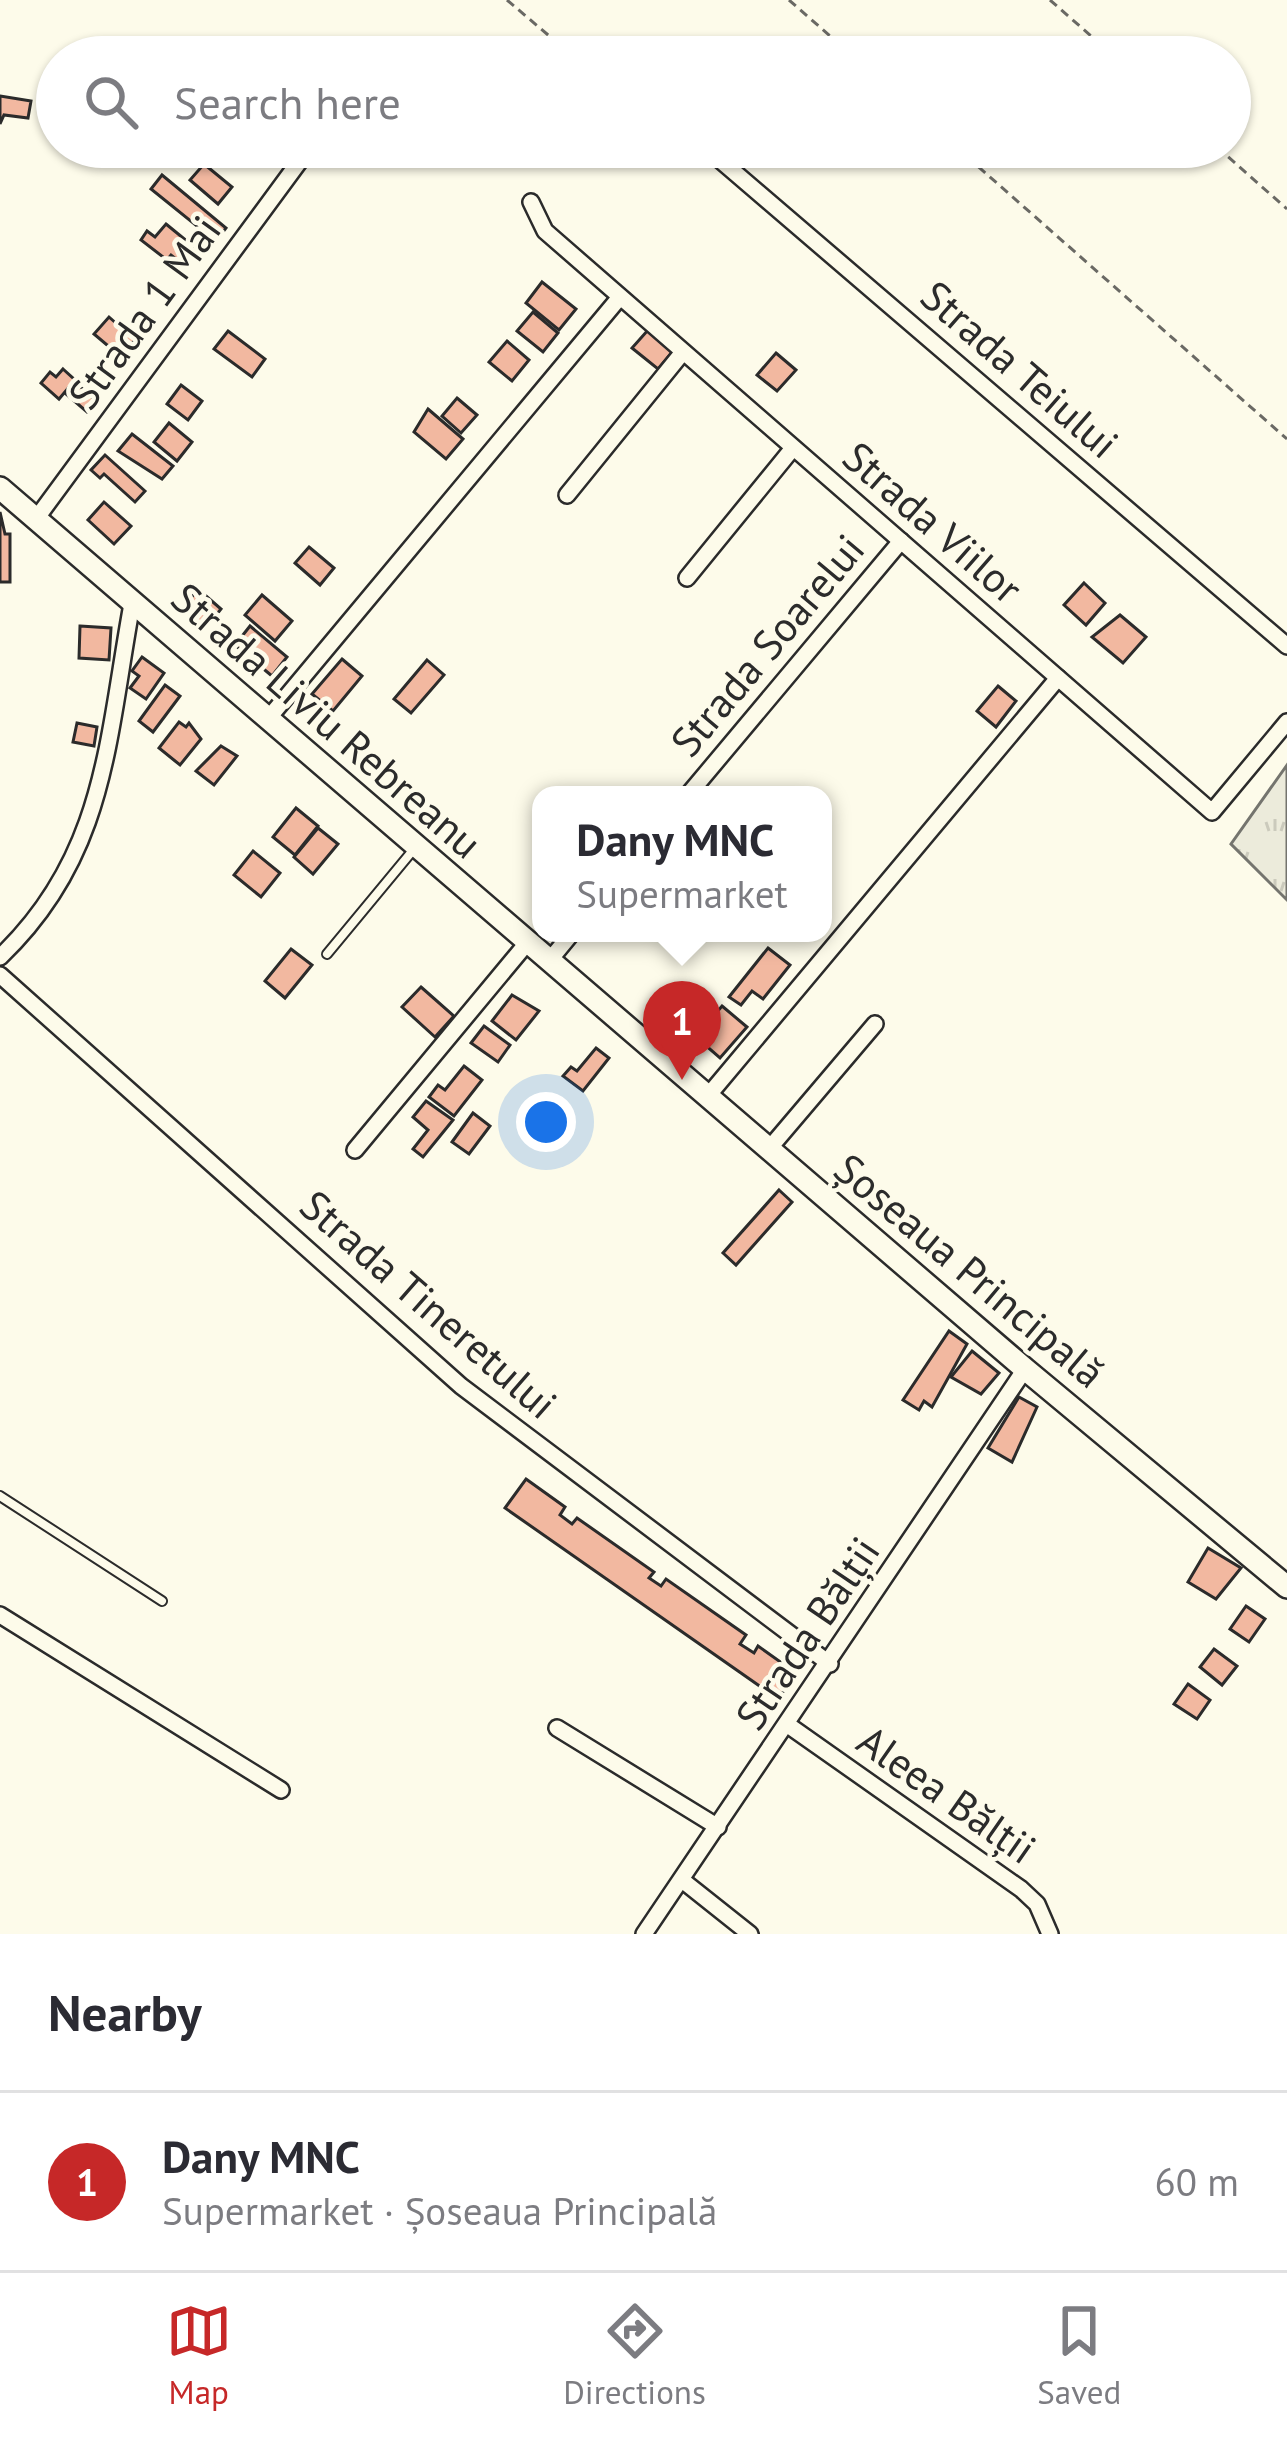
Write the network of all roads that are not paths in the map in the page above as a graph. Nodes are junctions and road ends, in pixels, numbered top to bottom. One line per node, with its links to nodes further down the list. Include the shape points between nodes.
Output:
1 (295, 168): 9 (street, Strada 1 Mai)
2 (729, 168): 13 (street, Strada Teiului)
3 (532, 202): 4 (street, Strada Viilor, via 544,231)
4 (620, 297): 5 (street, Strada Viilor); 15 (street)
5 (683, 352): 6 (street, Strada Viilor); 8 (street)
6 (793, 448): 10 (street, Strada Viilor); 11 (street)
7 (0, 488): 9 (main road, Strada Liviu Rebreanu)
8 (567, 494)
9 (36, 519): 12 (main road, Strada Liviu Rebreanu)
10 (901, 542): 14 (street, Strada Viilor); 17 (street, Strada Soarelui)
11 (687, 578)
12 (132, 604): 15 (main road, Strada Liviu Rebreanu); 22 (street, via 104,763 70,869 54,899)
13 (1287, 646)
14 (1058, 678): 16 (street, Strada Viilor, via 1212,812); 27 (street)
15 (267, 720): 18 (main road, Strada Liviu Rebreanu)
16 (1287, 722)
17 (696, 786)
18 (415, 847): 20 (main road, Strada Liviu Rebreanu); 21 (lane)
19 (565, 942): 23 (street)
20 (527, 943): 23 (main road, Strada Liviu Rebreanu); 28 (street)
21 (327, 954)
22 (0, 957)
23 (549, 961): 25 (main road, Strada Liviu Rebreanu)
24 (0, 976): 35 (street, Strada Tineretului, via 475,1398)
25 (605, 1010): 27 (main road, Șoseaua Principală)
26 (875, 1024): 29 (street)
27 (707, 1097): 29 (main road, Șoseaua Principală)
28 (355, 1150)
29 (768, 1150): 30 (main road, Șoseaua Principală)
30 (1025, 1370): 32 (main road, Șoseaua Principală); 35 (street, Strada Bălții)
31 (0, 1496): 33 (lane)
32 (1287, 1587)
33 (162, 1601)
34 (0, 1615): 38 (street)
35 (830, 1664): 36 (street, Strada Bălții)
36 (788, 1725): 39 (street, Strada Bălții); 43 (street, Aleea Bălții, via 1021,1889)
37 (557, 1728): 39 (street)
38 (280, 1790)
39 (718, 1827): 40 (street, Strada Bălții)
40 (682, 1880): 41 (street, Strada Bălții); 42 (street)
41 (644, 1934)
42 (750, 1934)
43 (1050, 1934)

